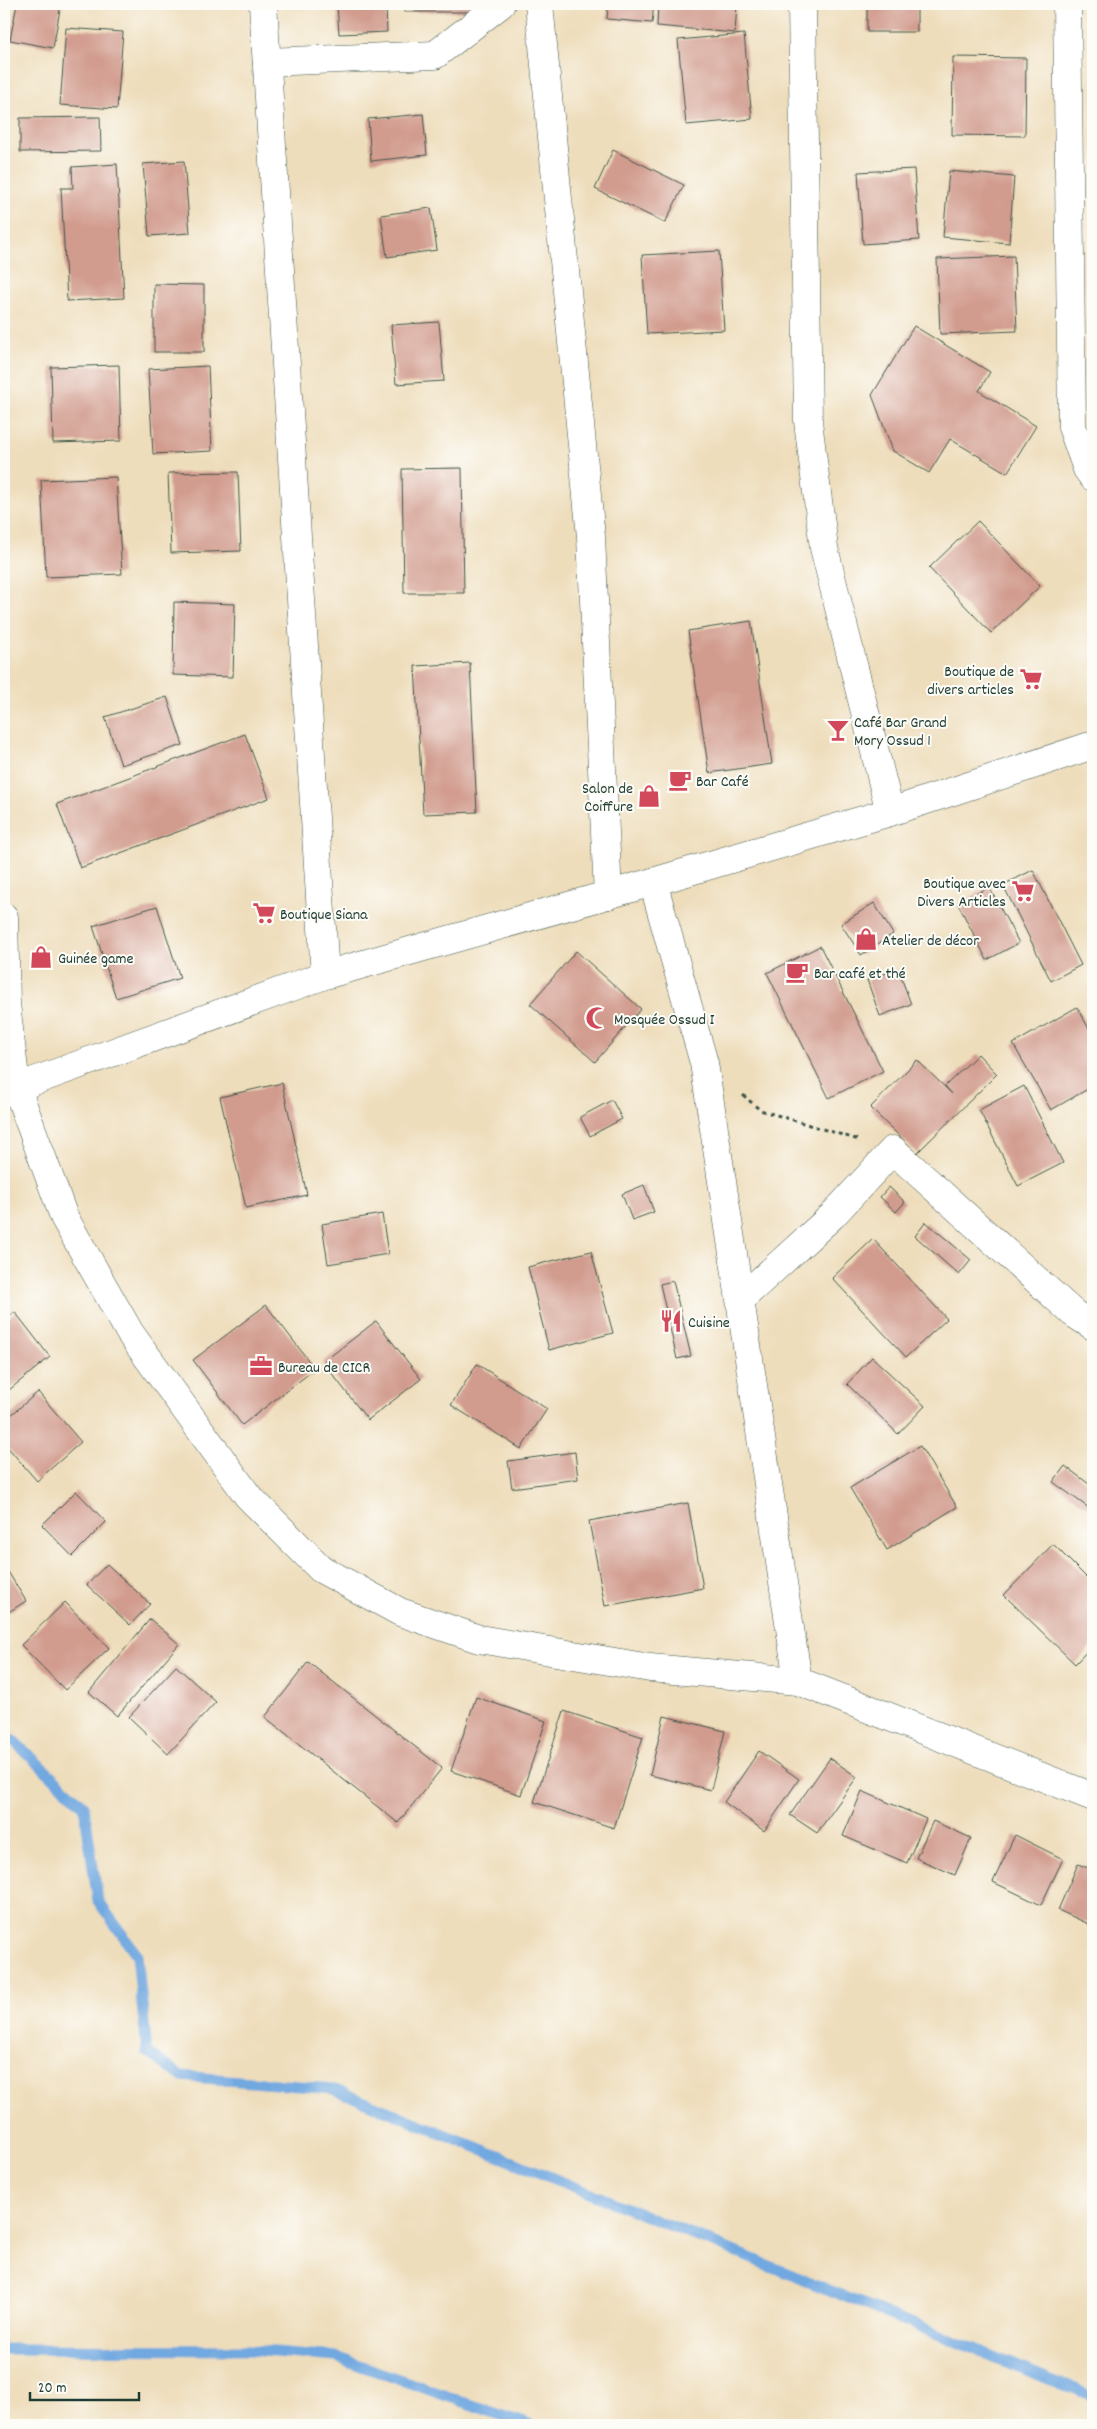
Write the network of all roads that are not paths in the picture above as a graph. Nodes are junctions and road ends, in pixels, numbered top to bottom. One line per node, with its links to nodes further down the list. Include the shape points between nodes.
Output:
1 (263, 4): 6 (street)
2 (501, 4): 6 (street, via 435,56)
3 (540, 4): 11 (street, via 591,537)
4 (802, 4): 9 (street, via 808,422 824,548)
5 (1068, 4): 7 (street, via 1072,427)
6 (267, 62): 13 (street)
7 (1093, 477)
8 (1093, 744): 9 (street)
9 (890, 812): 10 (street)
10 (653, 882): 11 (street); 15 (street, via 704,1062)
11 (608, 895): 13 (street)
12 (4, 917): 14 (street)
13 (325, 975): 14 (street)
14 (10, 1089): 17 (street, via 64,1217 130,1333 248,1496 321,1569 400,1612 479,1639 650,1668)
15 (742, 1298): 16 (street, via 832,1216 893,1150 1072,1313); 17 (street)
16 (1093, 1326)
17 (798, 1681): 18 (street)
18 (1093, 1797)

